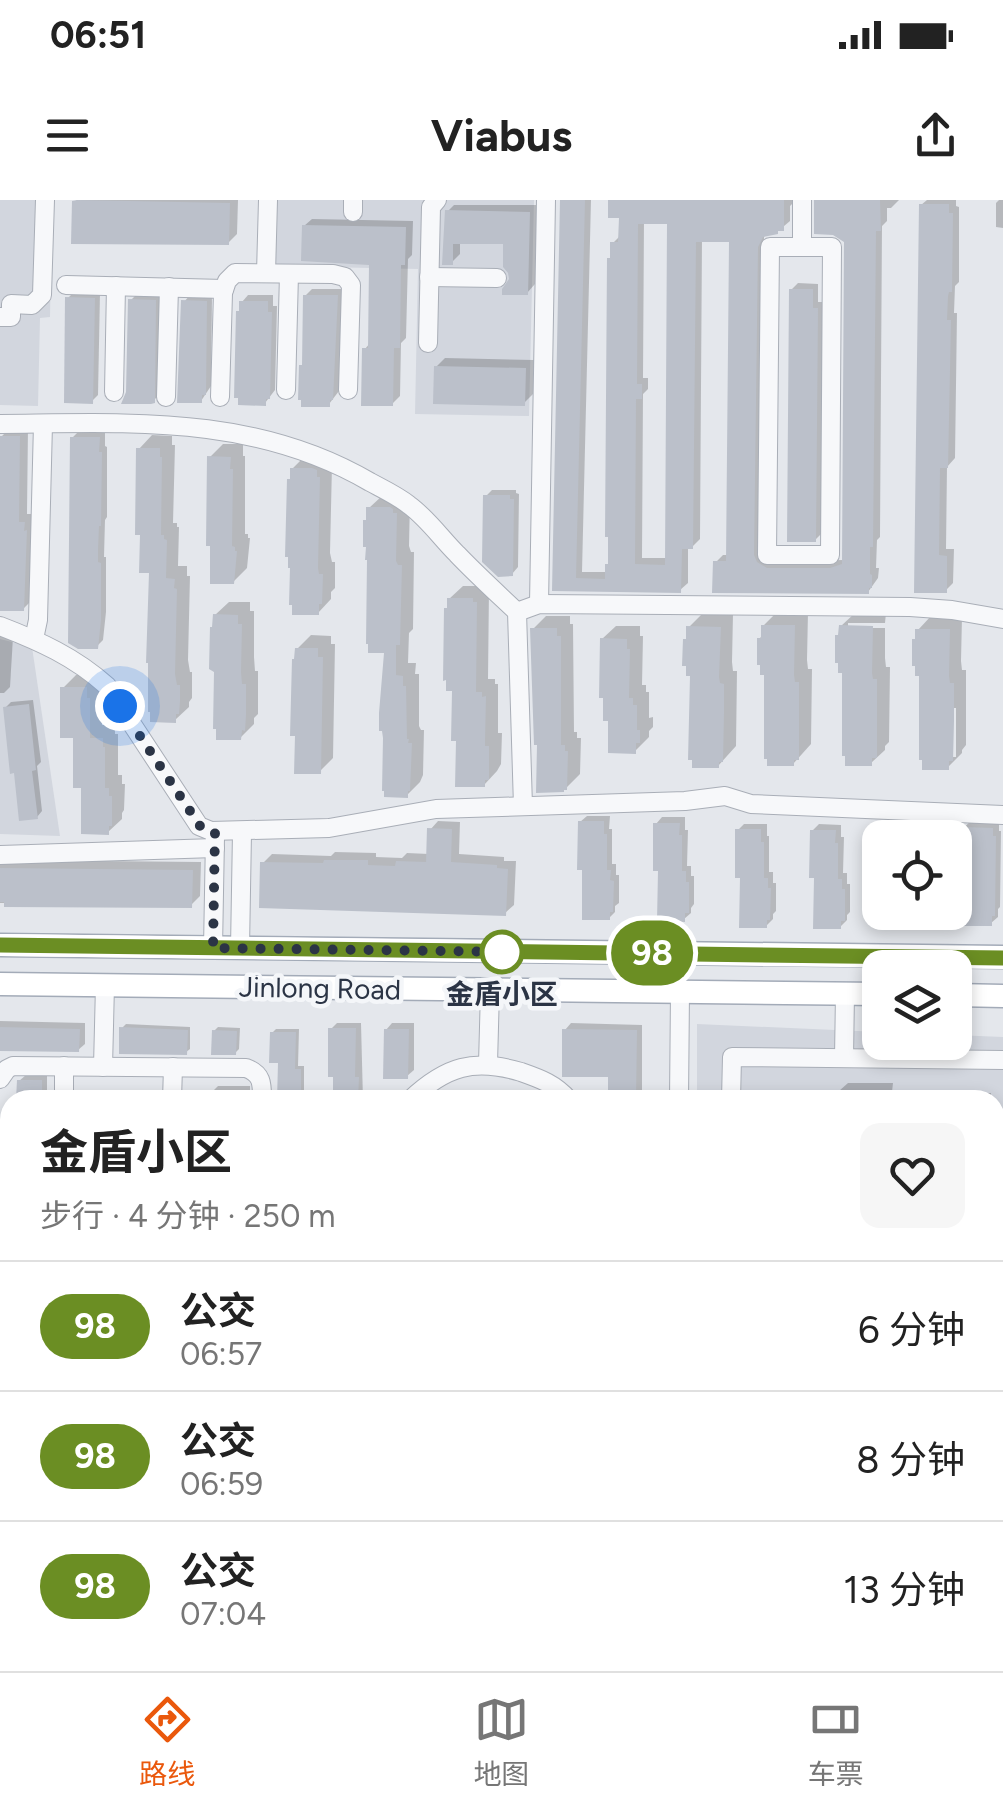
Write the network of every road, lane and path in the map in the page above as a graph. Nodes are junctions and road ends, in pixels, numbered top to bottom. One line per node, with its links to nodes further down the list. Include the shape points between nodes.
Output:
1 (45, 200): 15 (street, via 42,295 32,304 11,304 11,317)
2 (268, 200): 7 (street)
3 (437, 200): 9 (street, via 431,207)
4 (546, 200): 24 (street)
5 (802, 200): 6 (street)
6 (802, 247): 6 (street, via 832,247 830,555 767,555 770,247)
7 (266, 273): 8 (street); 14 (street, via 235,272)
8 (289, 274): 17 (street); 18 (street, via 333,274 351,285)
9 (430, 277): 10 (street); 16 (street)
10 (497, 278)
11 (66, 285): 12 (street)
12 (116, 286): 13 (street); 19 (street)
13 (169, 288): 14 (street); 20 (street)
14 (224, 289): 21 (street)
15 (0, 316)
16 (428, 342)
17 (286, 390)
18 (348, 390)
19 (114, 392)
20 (166, 397)
21 (220, 397)
22 (0, 424): 23 (street)
23 (43, 424): 25 (street, via 224,430 323,457 410,505); 28 (street)
24 (539, 604): 25 (street); 26 (street, via 910,607)
25 (517, 612): 29 (street)
26 (1003, 618)
27 (0, 626): 28 (street)
28 (34, 640): 32 (street, via 70,657 106,686)
29 (523, 806): 30 (street, via 725,796 751,804); 31 (street, via 436,809 329,828)
30 (1003, 815)
31 (242, 832): 32 (street); 36 (street)
32 (215, 840): 33 (street); 35 (street)
33 (0, 856)
34 (0, 945): 35 (main road, Jinlong Road)
35 (213, 948): 36 (main road, Jinlong Road)
36 (240, 948): 37 (main road, Jinlong Road)
37 (1003, 958)
38 (0, 984): 39 (main road, Jinlong Road)
39 (105, 985): 40 (main road, Jinlong Road); 50 (street)
40 (490, 990): 41 (main road, Jinlong Road); 48 (street)
41 (680, 992): 42 (main road, Jinlong Road); 58 (street)
42 (845, 994): 43 (main road, Jinlong Road); 46 (street)
43 (862, 994)
44 (972, 995): 45 (main road)
45 (1003, 996)
46 (844, 1058): 47 (street); 59 (street, via 732,1057)
47 (1003, 1060)
48 (488, 1064): 56 (street, via 455,1069); 57 (street)
49 (64, 1066): 50 (street); 52 (street, via 13,1066); 53 (street)
50 (103, 1067): 51 (street)
51 (172, 1067): 54 (street); 55 (street, via 251,1070)
52 (0, 1079)
53 (64, 1090)
54 (172, 1090)
55 (262, 1090)
56 (422, 1090)
57 (556, 1090)
58 (679, 1090)
59 (731, 1090)

